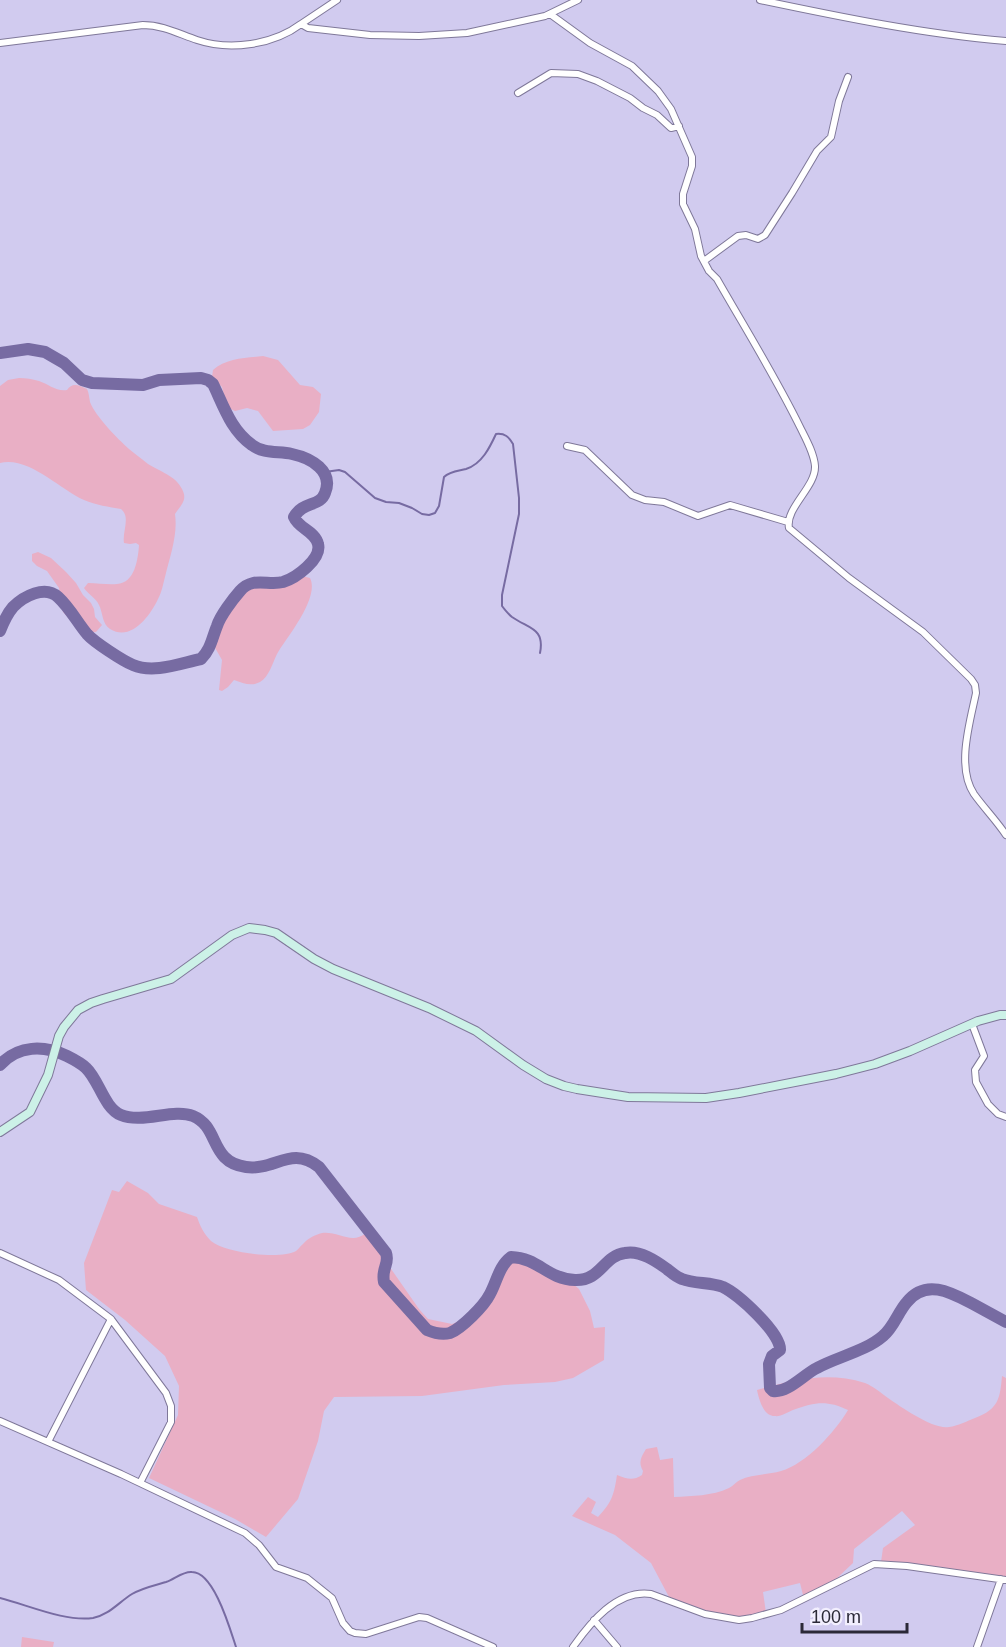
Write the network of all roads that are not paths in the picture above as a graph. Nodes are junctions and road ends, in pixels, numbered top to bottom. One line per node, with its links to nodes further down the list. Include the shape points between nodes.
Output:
1 (337, 0): 5 (street)
2 (579, 0): 4 (street)
3 (760, 0): 6 (street, via 854,20)
4 (550, 14): 5 (street, via 467,33 419,36 360,35); 10 (street, via 641,73 662,96)
5 (301, 24): 7 (street, via 267,41 233,45 206,43 152,25)
6 (1006, 42)
7 (0, 43)
8 (848, 77): 11 (street, via 831,137 817,151 765,235 758,239 738,236)
9 (518, 93): 10 (street, via 551,73 578,74 630,98 671,128)
10 (679, 126): 11 (street, via 692,157 683,204)
11 (704, 261): 13 (street, via 786,399 813,458 812,479)
12 (567, 446): 13 (street, via 585,450 641,500 660,501 698,516 730,505)
13 (788, 522): 14 (street, via 793,532 849,578 923,632 971,679 975,693 965,753 968,781)
14 (1006, 835)
15 (1006, 1015): 16 (street)
16 (972, 1024): 17 (street, via 984,1056 975,1070 976,1082 992,1108); 18 (street, via 875,1064 836,1074 706,1098 628,1097 564,1086 546,1078 476,1031 333,969 276,933 249,928 231,935 171,978 78,1010 64,1026 45,1083 30,1112)
17 (1006, 1117)
18 (0, 1132)
19 (0, 1253): 20 (street, via 59,1280)
20 (111, 1319): 22 (street); 23 (street, via 166,1393 171,1406 171,1422)
21 (0, 1421): 22 (street)
22 (48, 1442): 23 (street)
23 (140, 1483): 26 (street, via 246,1533 276,1566 307,1578 332,1598 350,1631 366,1634 427,1617)
24 (1004, 1579): 25 (street, via 874,1564 792,1605 752,1618 734,1620 705,1614 646,1593 613,1603); 29 (street)
25 (594, 1620): 27 (street); 28 (street)
26 (493, 1647)
27 (573, 1647)
28 (617, 1647)
29 (977, 1647)

